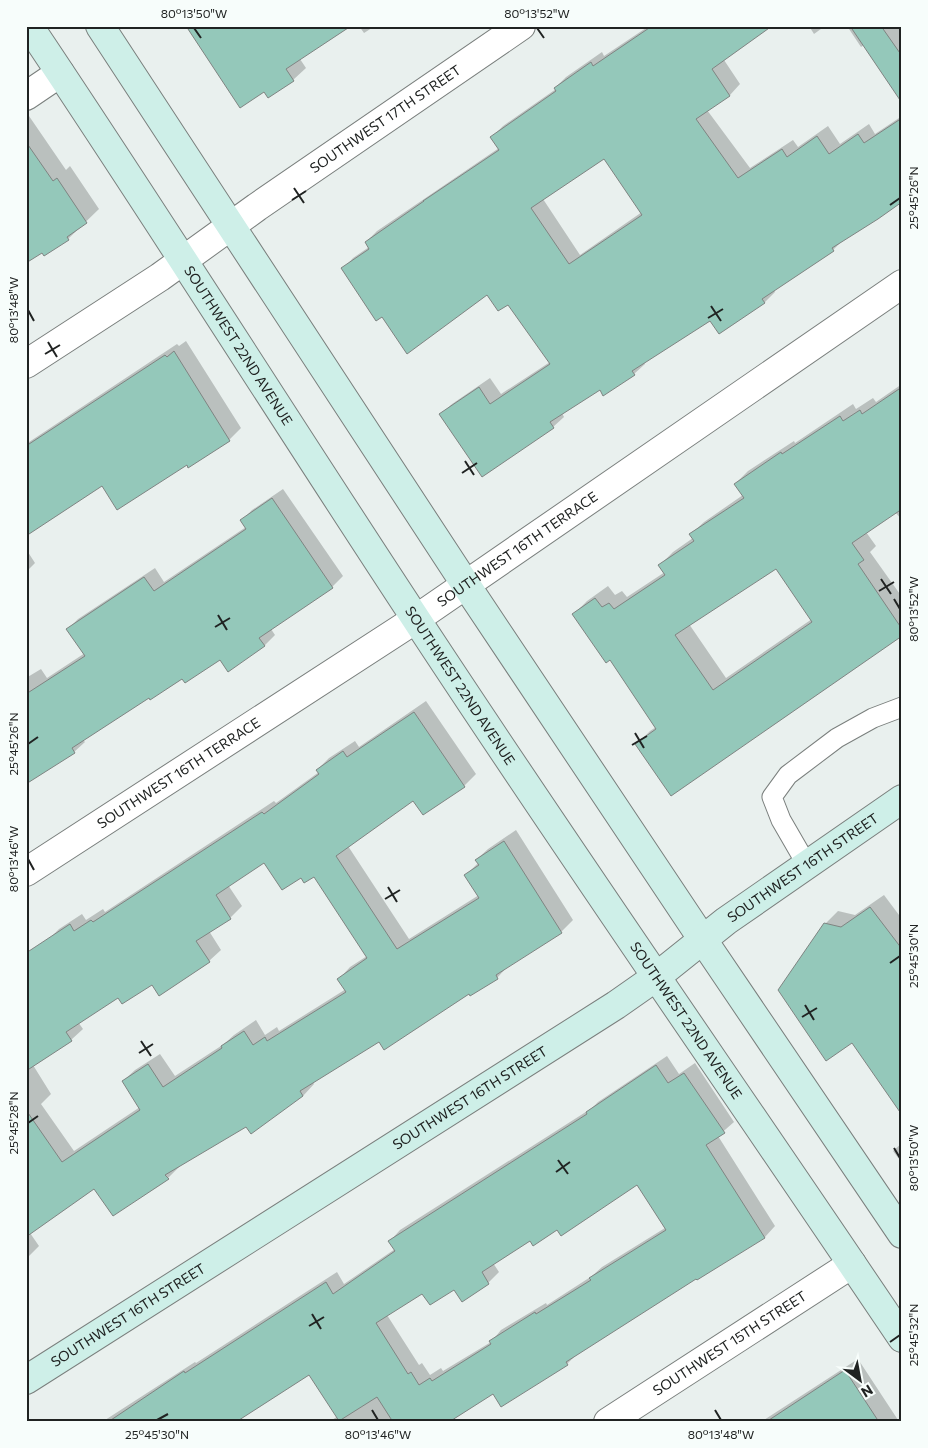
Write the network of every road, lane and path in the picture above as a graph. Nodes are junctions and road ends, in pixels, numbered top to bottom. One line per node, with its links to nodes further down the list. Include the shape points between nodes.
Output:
1 (29, 26): 4 (main road, SOUTHWEST 22ND AVENUE)
2 (521, 26): 6 (street, SOUTHWEST 17TH STREET)
3 (102, 27): 6 (main road)
4 (60, 73): 5 (street); 7 (main road, SOUTHWEST 22ND AVENUE)
5 (26, 96)
6 (231, 227): 7 (street, SOUTHWEST 17TH STREET); 10 (main road)
7 (183, 261): 9 (street, SOUTHWEST 17TH STREET); 11 (main road, SOUTHWEST 22ND AVENUE)
8 (902, 284): 10 (street, SOUTHWEST 16TH TERRACE)
9 (26, 364)
10 (466, 585): 11 (street, SOUTHWEST 16TH TERRACE); 16 (main road)
11 (416, 619): 15 (street, SOUTHWEST 16TH TERRACE); 17 (main road, SOUTHWEST 22ND AVENUE)
12 (902, 707): 14 (lane, via 873,718 837,738 788,775 772,797 781,820)
13 (902, 799): 14 (main road, SOUTHWEST 16TH STREET)
14 (808, 865): 16 (main road, SOUTHWEST 16TH STREET)
15 (26, 872)
16 (703, 940): 17 (main road, SOUTHWEST 16TH STREET); 18 (main road)
17 (656, 977): 19 (main road, SOUTHWEST 22ND AVENUE); 21 (main road, SOUTHWEST 16TH STREET)
18 (902, 1234)
19 (852, 1264): 20 (main road, SOUTHWEST 22ND AVENUE); 22 (street, SOUTHWEST 15TH STREET)
20 (902, 1338)
21 (26, 1380)
22 (608, 1422)

